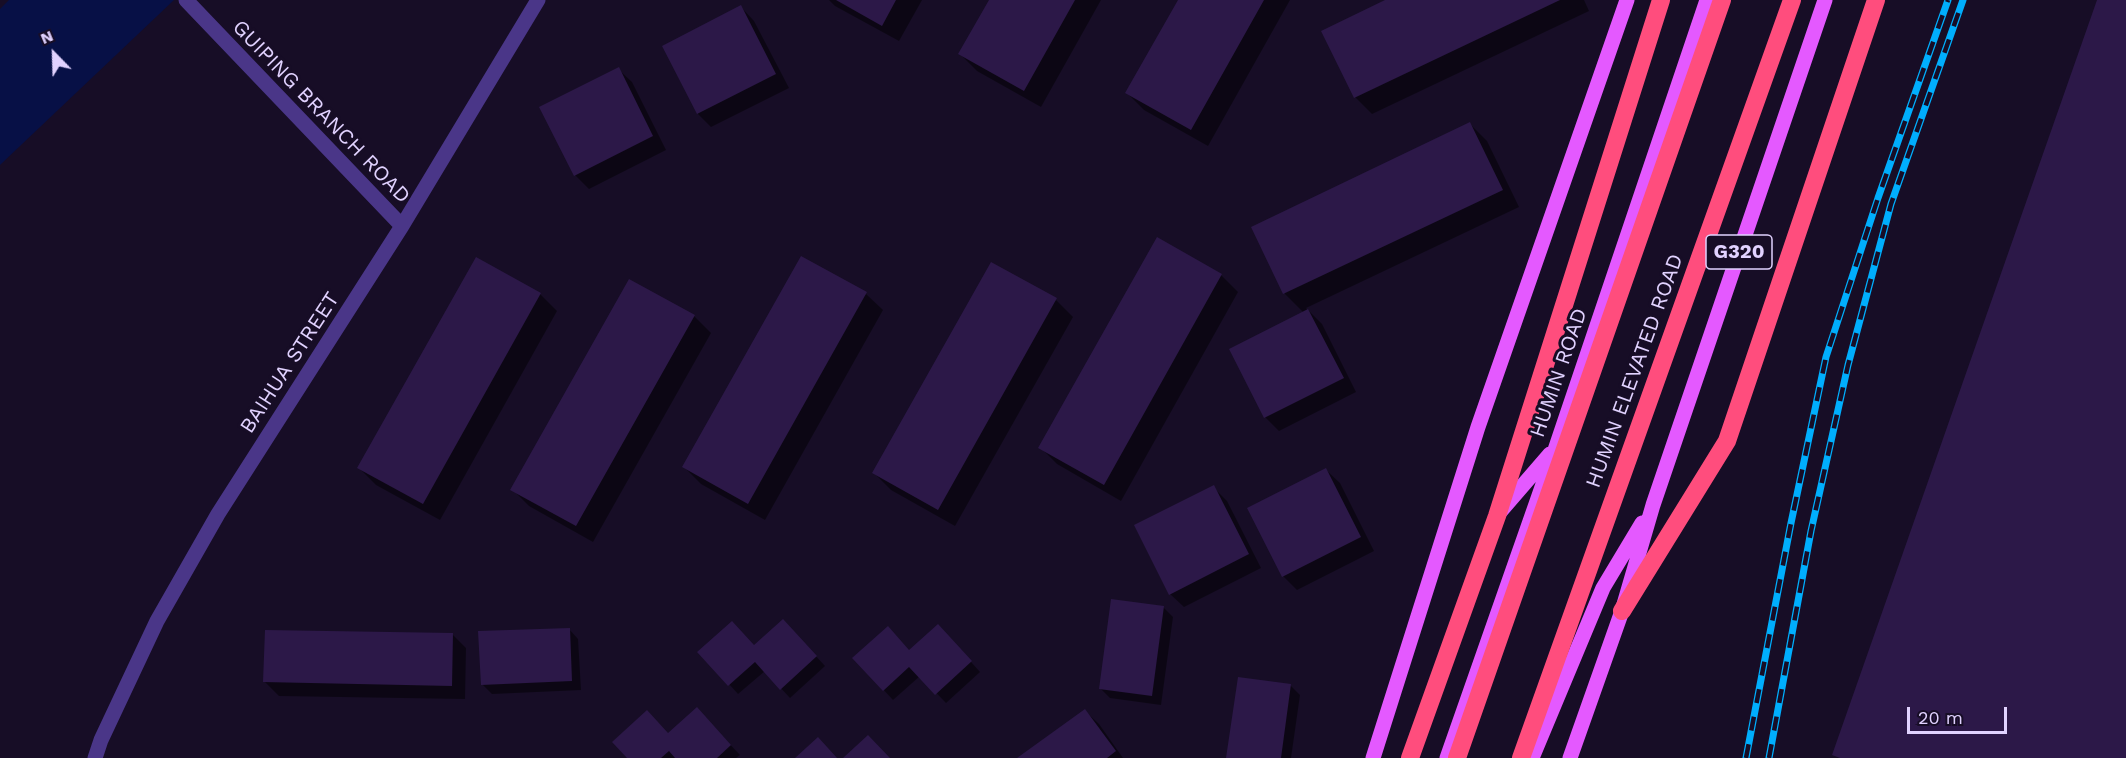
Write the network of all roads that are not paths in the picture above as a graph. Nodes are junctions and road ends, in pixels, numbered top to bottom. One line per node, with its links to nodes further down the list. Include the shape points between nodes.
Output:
1 (186, 0): 10 (street, GUIPING BRANCH ROAD)
2 (538, 0): 10 (street, BAIHUA STREET)
3 (1627, 0): 16 (main road, via 1478,427)
4 (1661, 0): 13 (highway)
5 (1707, 0): 11 (main road, HUMIN ROAD)
6 (1722, 0): 19 (highway, HUMIN ELEVATED ROAD)
7 (1792, 0): 20 (highway, HUMIN ELEVATED ROAD)
8 (1825, 0): 12 (main road, G320)
9 (1876, 0): 14 (highway, via 1727,441)
10 (402, 226): 15 (street, BAIHUA STREET, via 218,514 157,621)
11 (1556, 447): 13 (main road); 18 (main road, HUMIN ROAD)
12 (1653, 505): 14 (main road, G320); 21 (main road, via 1603,588)
13 (1497, 516): 17 (highway)
14 (1622, 611): 22 (main road, G320)
15 (95, 758)
16 (1372, 758)
17 (1410, 758)
18 (1447, 758)
19 (1457, 758)
20 (1521, 758)
21 (1532, 758)
22 (1570, 758)

